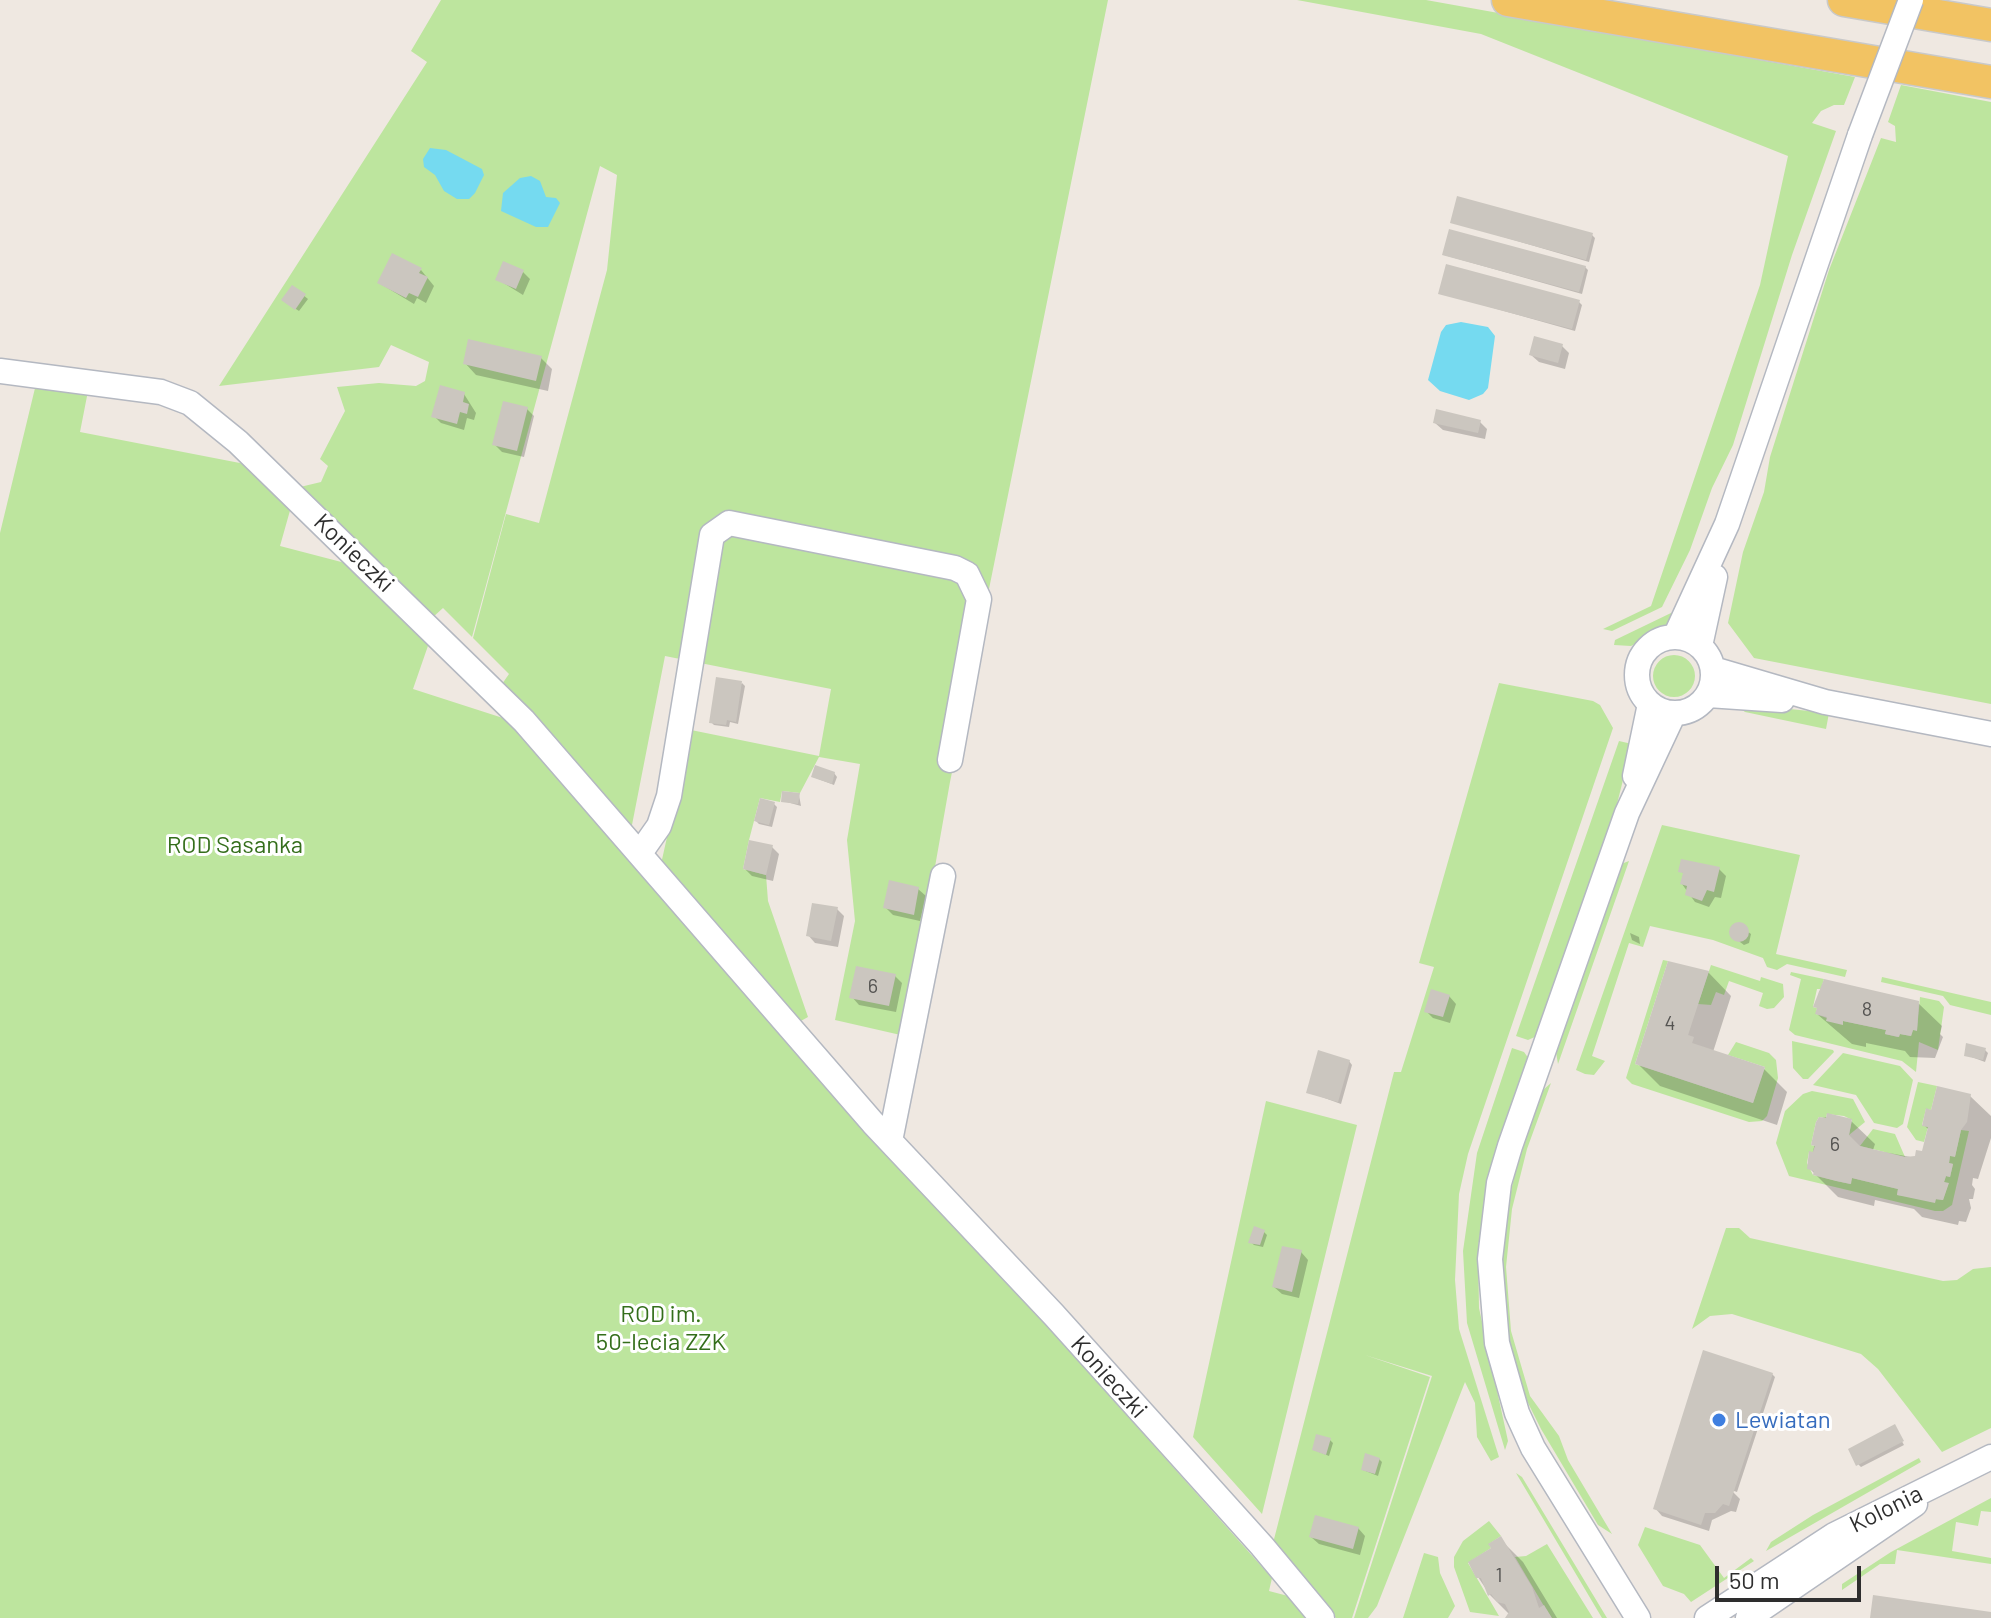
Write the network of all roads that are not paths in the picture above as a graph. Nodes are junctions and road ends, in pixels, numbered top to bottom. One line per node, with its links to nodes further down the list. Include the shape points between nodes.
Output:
1 (1508, 0): 5 (main road)
2 (1844, 0): 4 (main road)
3 (1911, 0): 7 (street, bridge)
4 (1991, 25)
5 (1991, 82)
6 (0, 371): 18 (street, Konieczki, via 161,392 212,419 461,656)
7 (1727, 524): 8 (street); 9 (street)
8 (1675, 637): 9 (street); 13 (street, via 1657,642 1640,661 1638,683)
9 (1700, 646): 10 (street)
10 (1713, 669): 11 (street); 12 (street)
11 (1708, 695): 12 (street); 14 (street, via 1693,709)
12 (1825, 702): 15 (street)
13 (1650, 704): 14 (street); 17 (street)
14 (1674, 713): 17 (street)
15 (1991, 734)
16 (950, 760): 18 (street, via 979,599 967,574 729,523 712,535 669,796 659,826)
17 (1627, 813): 24 (street, via 1510,1146 1499,1183 1490,1259 1497,1343 1517,1413 1533,1448)
18 (640, 853): 20 (street, Konieczki)
19 (943, 876): 20 (street)
20 (890, 1141): 23 (street, Konieczki, via 1054,1315)
21 (1991, 1457): 22 (street, Kolonia)
22 (1946, 1481): 25 (street, Kolonia, via 1834,1535); 26 (street, Kolonia)
23 (1322, 1618)
24 (1638, 1618)
25 (1707, 1618)
26 (1748, 1618)

